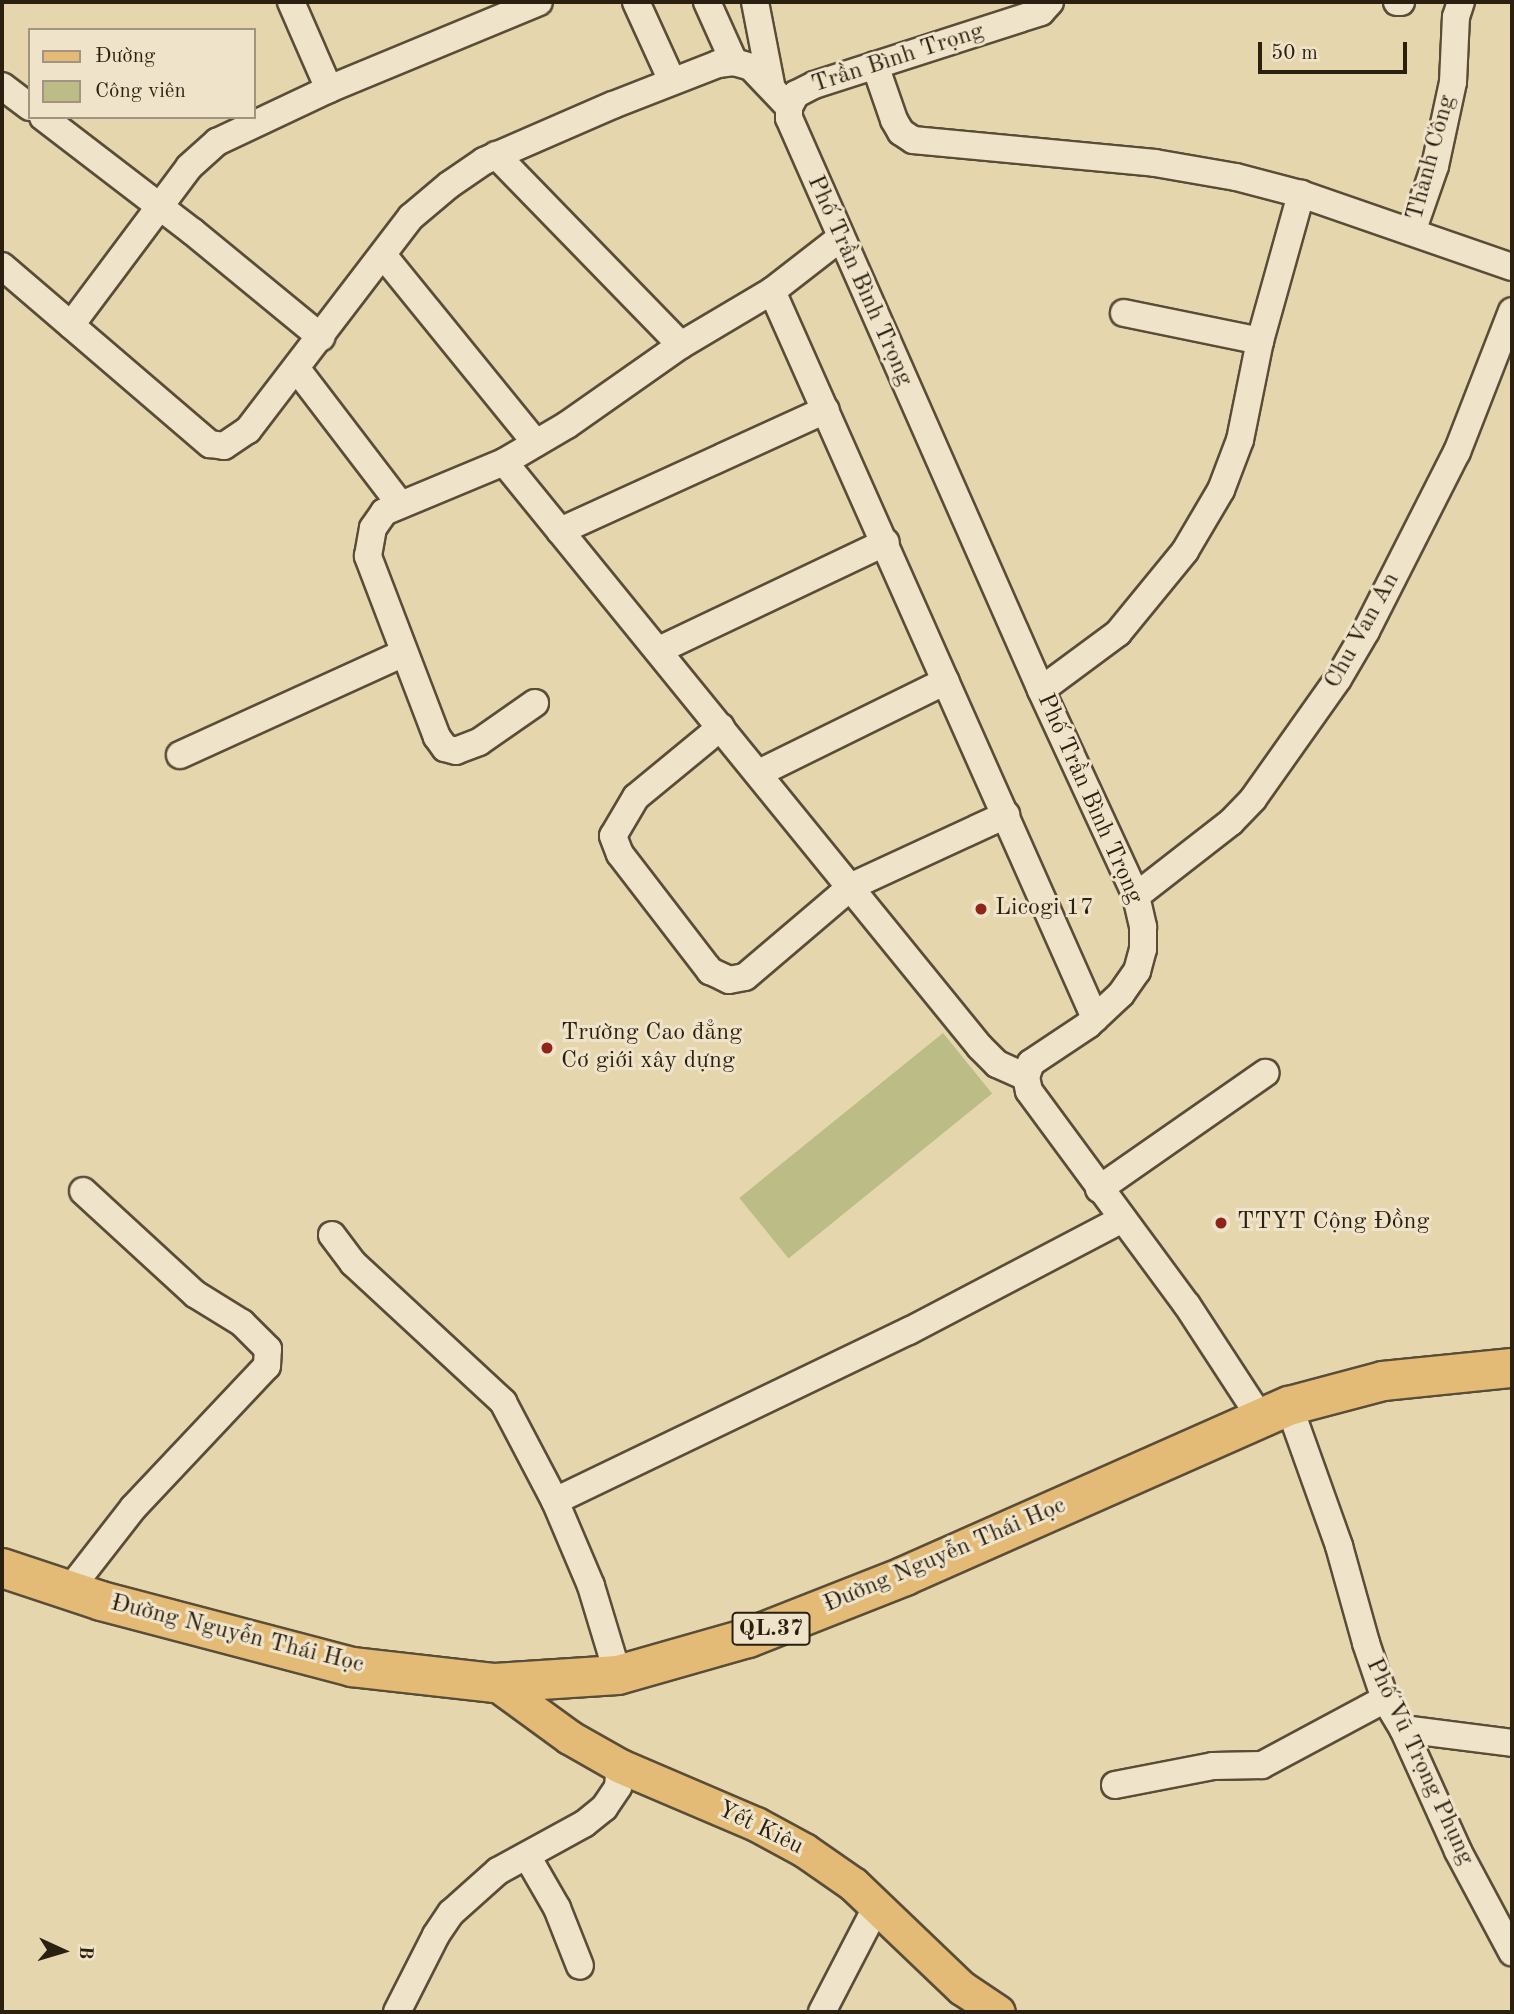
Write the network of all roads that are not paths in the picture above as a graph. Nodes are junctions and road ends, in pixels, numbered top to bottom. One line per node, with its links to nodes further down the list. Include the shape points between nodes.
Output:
1 (291, 2): 13 (street)
2 (539, 2): 13 (street)
3 (636, 2): 10 (street)
4 (707, 2): 8 (street)
5 (755, 2): 11 (street)
6 (1050, 2): 9 (street, Trần Bình Trọng, via 1041,12)
7 (1461, 2): 20 (street, Thành Công, via 1455,17 1453,82 1435,166)
8 (734, 62): 10 (street); 11 (street, via 751,66)
9 (875, 65): 15 (street, Trần Bình Trọng, via 814,85 796,94); 18 (street, via 894,120 913,140 1155,163)
10 (672, 81): 17 (street)
11 (771, 84): 15 (street)
12 (2, 86): 14 (street)
13 (330, 89): 19 (street, via 217,142 189,167)
14 (28, 106)
15 (789, 107): 21 (street, Phố Trần Bình Trọng, via 794,136)
16 (46, 119): 19 (street)
17 (496, 155): 22 (street, via 449,184 411,217); 31 (street)
18 (1301, 194): 20 (street); 30 (street)
19 (159, 205): 28 (street); 29 (street)
20 (1412, 232): 24 (street)
21 (840, 238): 25 (street); 43 (street, Phố Trần Bình Trọng)
22 (383, 255): 29 (street); 35 (street)
23 (2, 266): 28 (street)
24 (1512, 267)
25 (772, 291): 31 (street); 34 (street)
26 (1512, 311): 32 (street, Chu Van An)
27 (1124, 313): 30 (street)
28 (71, 325): 33 (street, via 210,444 224,446 248,430)
29 (321, 337): 33 (street)
30 (1260, 341): 43 (street, via 1231,467 1185,551 1118,633)
31 (681, 345): 35 (street)
32 (1502, 365): 50 (street, Chu Van An, via 1366,631 1309,723 1231,822)
33 (296, 368): 37 (street)
34 (825, 410): 38 (street); 39 (street)
35 (536, 443): 36 (street)
36 (504, 462): 37 (street); 38 (street)
37 (400, 504): 41 (street, via 384,512 373,528 368,556)
38 (561, 531): 40 (street)
39 (886, 542): 40 (street); 42 (street)
40 (659, 650): 45 (street)
41 (404, 653): 44 (street, via 445,748 456,751 479,741); 46 (street)
42 (946, 681): 47 (street); 48 (street)
43 (1041, 690): 50 (street, Phố Trần Bình Trọng)
44 (535, 703)
45 (721, 727): 47 (street); 49 (street, via 636,797 613,836 620,854 710,971 729,980 745,977)
46 (180, 755)
47 (759, 773): 49 (street)
48 (1006, 815): 49 (street); 51 (street)
49 (852, 886): 53 (street, via 980,1047 997,1064)
50 (1136, 896): 51 (street, Phố Trần Bình Trọng, via 1143,927 1137,971)
51 (1095, 1018): 53 (street, Phố Trần Bình Trọng, via 1031,1063)
52 (1265, 1073): 54 (street)
53 (1026, 1077): 54 (street, via 1029,1091)
54 (1099, 1189): 56 (street)
55 (83, 1191): 62 (street, via 195,1294 242,1323 268,1349 267,1366 133,1508)
56 (1122, 1219): 59 (street); 60 (street, via 909,1331)
57 (332, 1236): 60 (street, via 354,1263 503,1402)
58 (1512, 1368): 59 (highway, Đường Nguyễn Thái Học / QL.37, via 1383,1381)
59 (1275, 1411): 63 (highway, Đường Nguyễn Thái Học / QL.37, via 905,1576 748,1638); 65 (street, Phố Vũ Trọng Phụng, via 1339,1546)
60 (555, 1501): 63 (street, via 592,1586)
61 (2, 1568): 62 (highway, Đường Nguyễn Thái Học / QL.37)
62 (70, 1589): 64 (highway, Đường Nguyễn Thái Học / QL.37, via 352,1667)
63 (618, 1675): 64 (highway, Đường Nguyễn Thái Học / QL.37)
64 (495, 1683): 68 (main road, Yết Kiêu, via 569,1737)
65 (1385, 1699): 66 (street, Phố Vũ Trọng Phụng); 69 (street, via 1262,1765 1213,1766)
66 (1403, 1729): 67 (street); 72 (street, Phố Vũ Trọng Phụng, via 1458,1851)
67 (1512, 1743)
68 (620, 1766): 70 (street, via 618,1787 604,1808); 71 (main road, Yết Kiêu, via 756,1824 804,1850)
69 (1115, 1785)
70 (527, 1856): 73 (street, via 557,1908); 74 (street, via 498,1871 451,1913)
71 (877, 1906): 75 (street); 76 (main road, Yết Kiêu, via 962,1988)
72 (1512, 1952)
73 (580, 1966)
74 (397, 2012)
75 (822, 2012)
76 (998, 2012)

